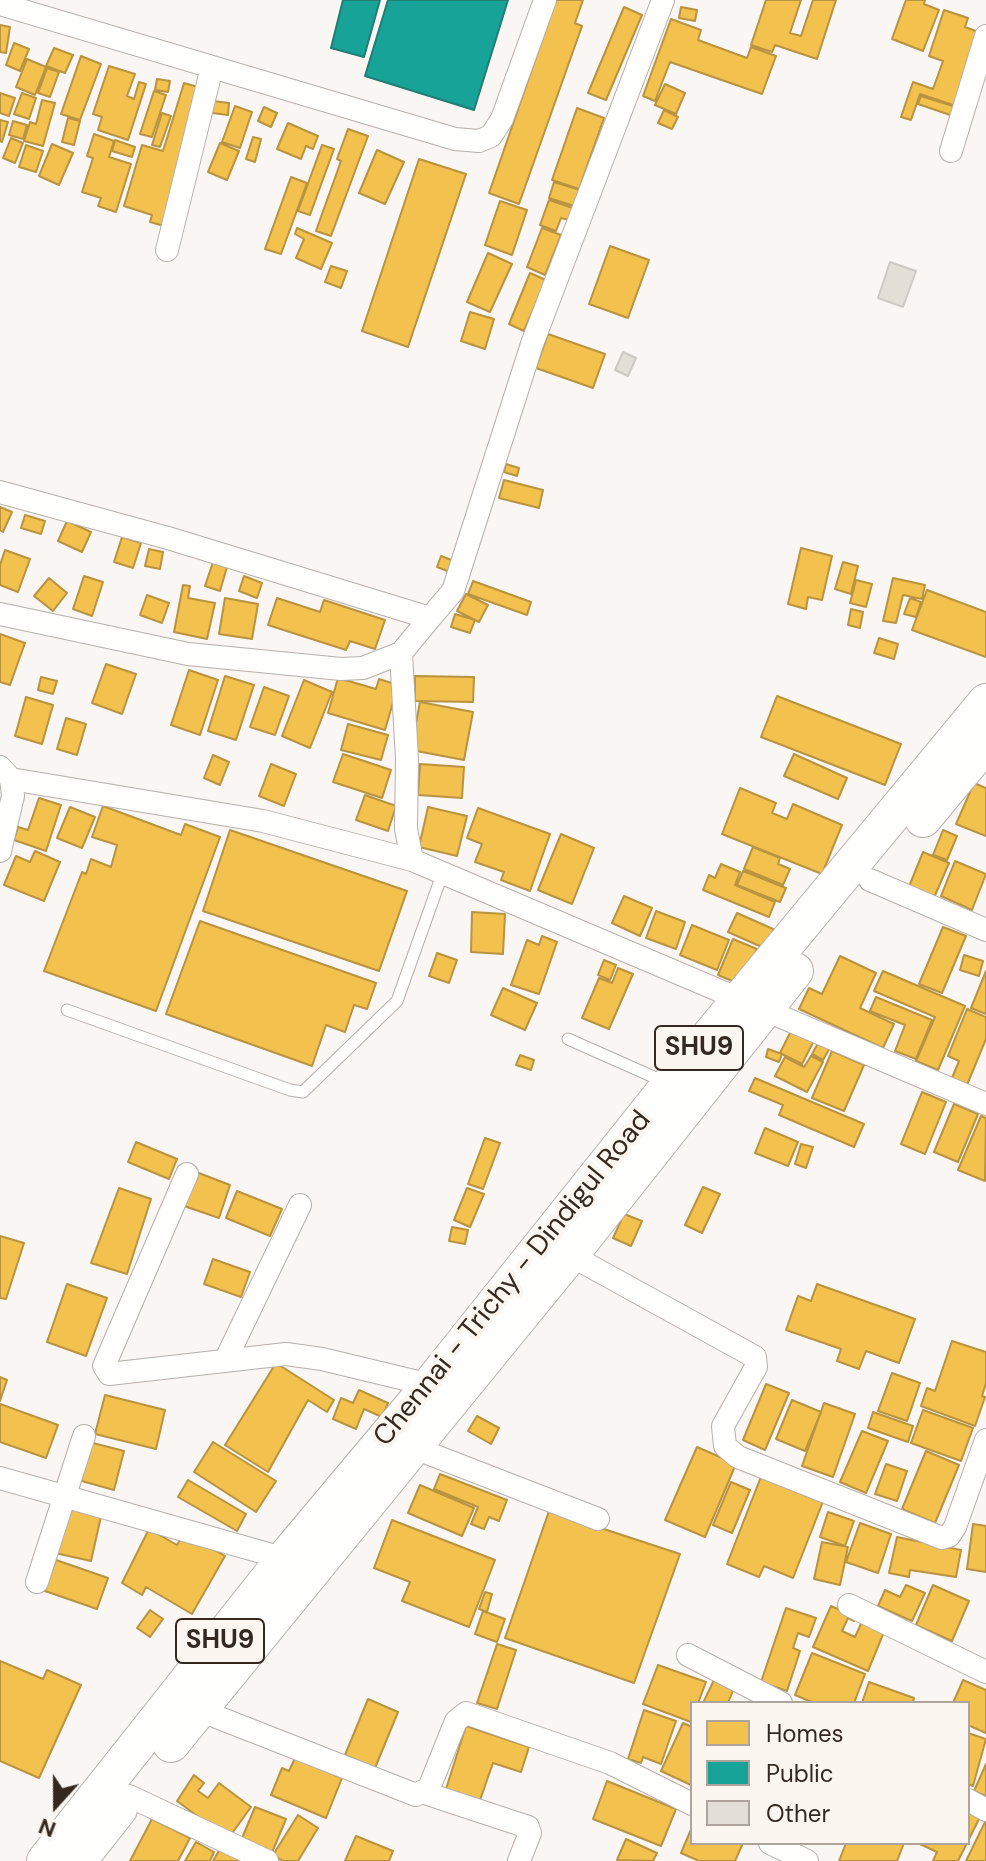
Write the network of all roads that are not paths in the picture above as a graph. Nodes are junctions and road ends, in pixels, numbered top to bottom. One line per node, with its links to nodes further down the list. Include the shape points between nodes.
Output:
1 (545, 0): 5 (street, via 502,119 491,136 479,141 455,139)
2 (663, 0): 10 (street, via 532,344 453,591)
3 (0, 4): 5 (street)
4 (986, 36): 6 (street)
5 (212, 67): 7 (street)
6 (951, 151)
7 (167, 250)
8 (0, 492): 10 (street)
9 (0, 614): 11 (street, via 188,654 341,669 363,668)
10 (420, 615): 11 (street)
11 (406, 647): 16 (street, via 406,829)
12 (986, 702): 20 (highway, Chennai - Trichy - Dindigul Road / SHU9)
13 (981, 758): 18 (highway, Chennai - Trichy - Dindigul Road)
14 (6, 773): 15 (street, via 13,796); 16 (street, via 263,821)
15 (0, 851)
16 (412, 860): 17 (street)
17 (443, 871): 20 (street); 21 (lane, via 397,1001 303,1092)
18 (870, 880): 19 (street); 20 (highway, Chennai - Trichy - Dindigul Road)
19 (986, 930)
20 (753, 1002): 23 (highway, Chennai - Trichy - Dindigul Road / SHU9); 24 (street); 27 (highway, Chennai - Trichy - Dindigul Road)
21 (67, 1010)
22 (568, 1039): 23 (lane)
23 (670, 1084): 27 (highway, Chennai - Trichy - Dindigul Road / SHU9)
24 (986, 1104)
25 (187, 1174): 28 (street, via 104,1369 112,1374)
26 (300, 1205): 28 (street)
27 (558, 1248): 29 (highway, Chennai - Trichy - Dindigul Road); 31 (street, via 755,1357 756,1367 723,1426 725,1446 738,1457 942,1538 955,1527)
28 (226, 1359): 29 (street, via 303,1356)
29 (420, 1414): 34 (street); 35 (highway, Chennai - Trichy - Dindigul Road / SHU9)
30 (84, 1436): 33 (street)
31 (986, 1440)
32 (0, 1478): 33 (street)
33 (66, 1495): 35 (street); 36 (street)
34 (598, 1519)
35 (299, 1562): 41 (highway, Chennai - Trichy - Dindigul Road / SHU9); 46 (highway, Chennai - Trichy - Dindigul Road / SHU9)
36 (37, 1582)
37 (849, 1605): 39 (street)
38 (688, 1655): 40 (street)
39 (986, 1672)
40 (777, 1701)
41 (199, 1710): 42 (street, via 410,1793); 43 (highway, Chennai - Trichy - Dindigul Road / SHU9)
42 (425, 1793): 44 (street, via 463,1713 610,1763); 49 (street, via 528,1827)
43 (129, 1796): 47 (highway, Chennai - Trichy - Dindigul Road / SHU9); 48 (street)
44 (690, 1803)
45 (774, 1845): 50 (street)
46 (45, 1861)
47 (78, 1861)
48 (267, 1861)
49 (519, 1861)
50 (807, 1861)

